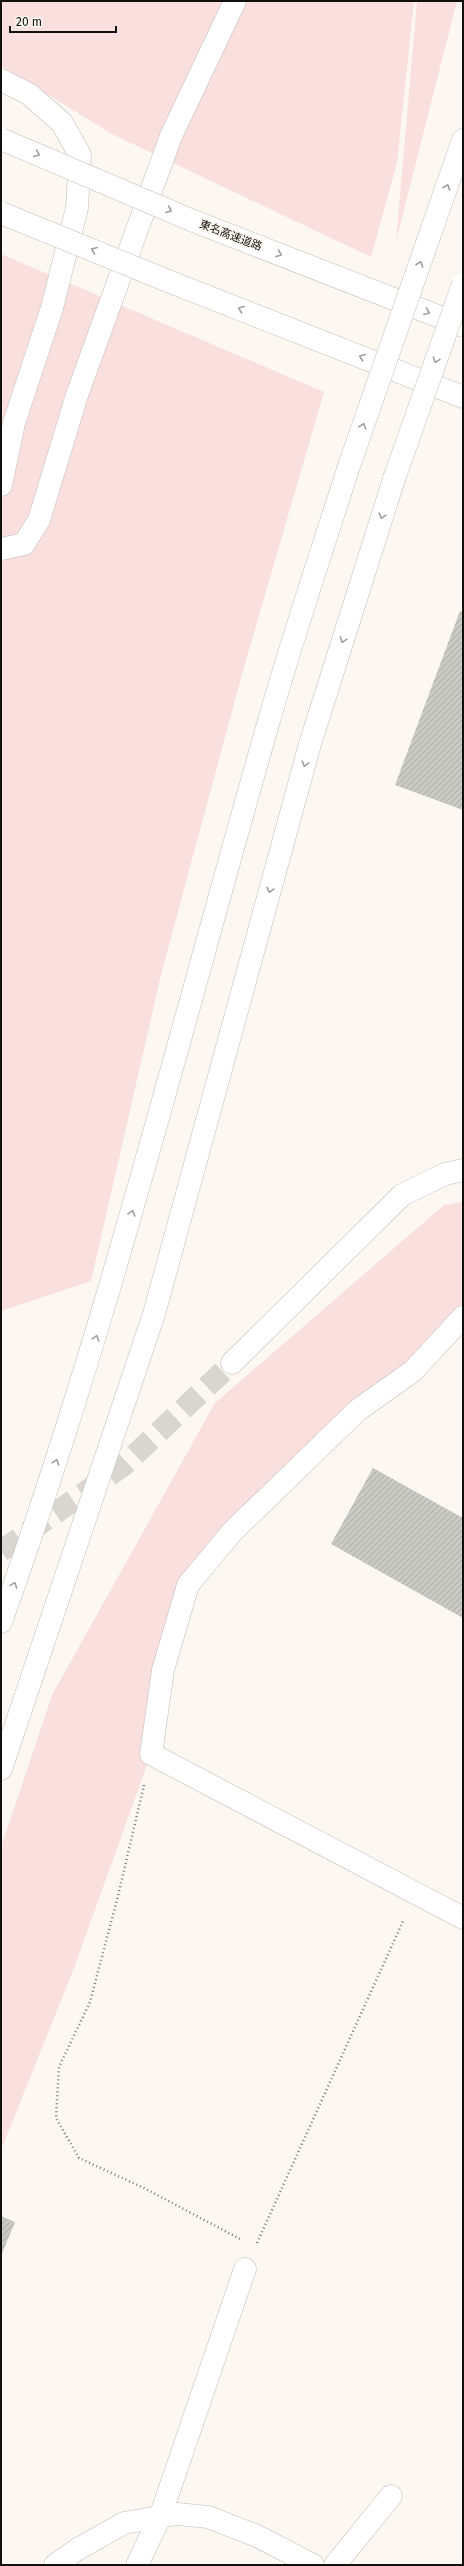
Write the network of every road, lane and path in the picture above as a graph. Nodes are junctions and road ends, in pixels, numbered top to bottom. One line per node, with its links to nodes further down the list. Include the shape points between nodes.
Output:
1 (235, 1): 10 (main road, via 171,136 77,395 39,520 24,544)
2 (1, 80): 9 (main road, via 29,94 62,122 80,155 77,208 52,308 14,424)
3 (1, 139): 7 (main road, 東名高速道路, one-way to 7, bridge, via 191,220)
4 (463, 140): 14 (main road, one-way to 4, bridge, via 33,1534 106,1308 268,720 350,463)
5 (1, 213): 8 (main road, one-way to 5, bridge)
6 (463, 284): 16 (main road, one-way to 16, bridge, via 394,479 310,744 154,1314)
7 (463, 326)
8 (463, 397)
9 (1, 484)
10 (1, 549)
11 (463, 1170): 13 (main road, via 445,1174 402,1195)
12 (463, 1317): 15 (main road, via 413,1371 358,1410 232,1532 188,1585 163,1670)
13 (232, 1363)
14 (1, 1622)
15 (151, 1754): 17 (main road); 19 (path, via 90,2002 59,2067 56,2118 80,2158 146,2189)
16 (1, 1769)
17 (416, 1893): 18 (main road); 21 (path)
18 (463, 1918)
19 (243, 2241)
20 (250, 2244): 21 (path, via 264,2252)
21 (245, 2269): 23 (main road)
22 (391, 2496): 27 (main road)
23 (160, 2517): 24 (main road, via 124,2523); 25 (main road); 26 (main road, via 177,2514 208,2518 257,2536)
24 (55, 2565)
25 (137, 2565)
26 (313, 2565)
27 (335, 2565)

